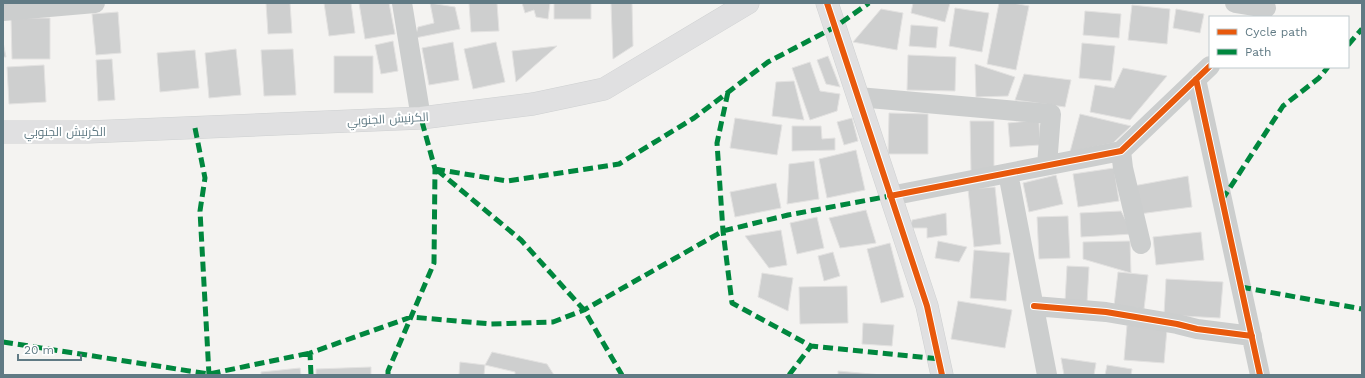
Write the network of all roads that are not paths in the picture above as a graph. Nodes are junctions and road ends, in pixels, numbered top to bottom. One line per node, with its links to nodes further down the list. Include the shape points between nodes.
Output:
1 (95, 3): 7 (street)
2 (402, 3): 10 (street)
3 (748, 3): 10 (main road, الكرنيش الجنوبي, via 604,89 533,104)
4 (827, 3): 9 (main road)
5 (1235, 3): 6 (street)
6 (1265, 9)
7 (3, 11)
8 (1203, 72): 12 (street); 18 (street)
9 (858, 97): 13 (street, via 1051,114); 15 (main road)
10 (421, 118): 11 (main road, الكرنيش الجنوبي, via 88,132)
11 (3, 132)
12 (1121, 151): 13 (street); 16 (street)
13 (1047, 165): 14 (street)
14 (1008, 173): 15 (street); 17 (street)
15 (890, 196): 19 (main road, via 927,306)
16 (1141, 244)
17 (1034, 306): 18 (street, via 1106,312 1177,324 1196,330); 20 (street)
18 (1252, 336): 21 (street)
19 (942, 375)
20 (1047, 375)
21 (1260, 375)

